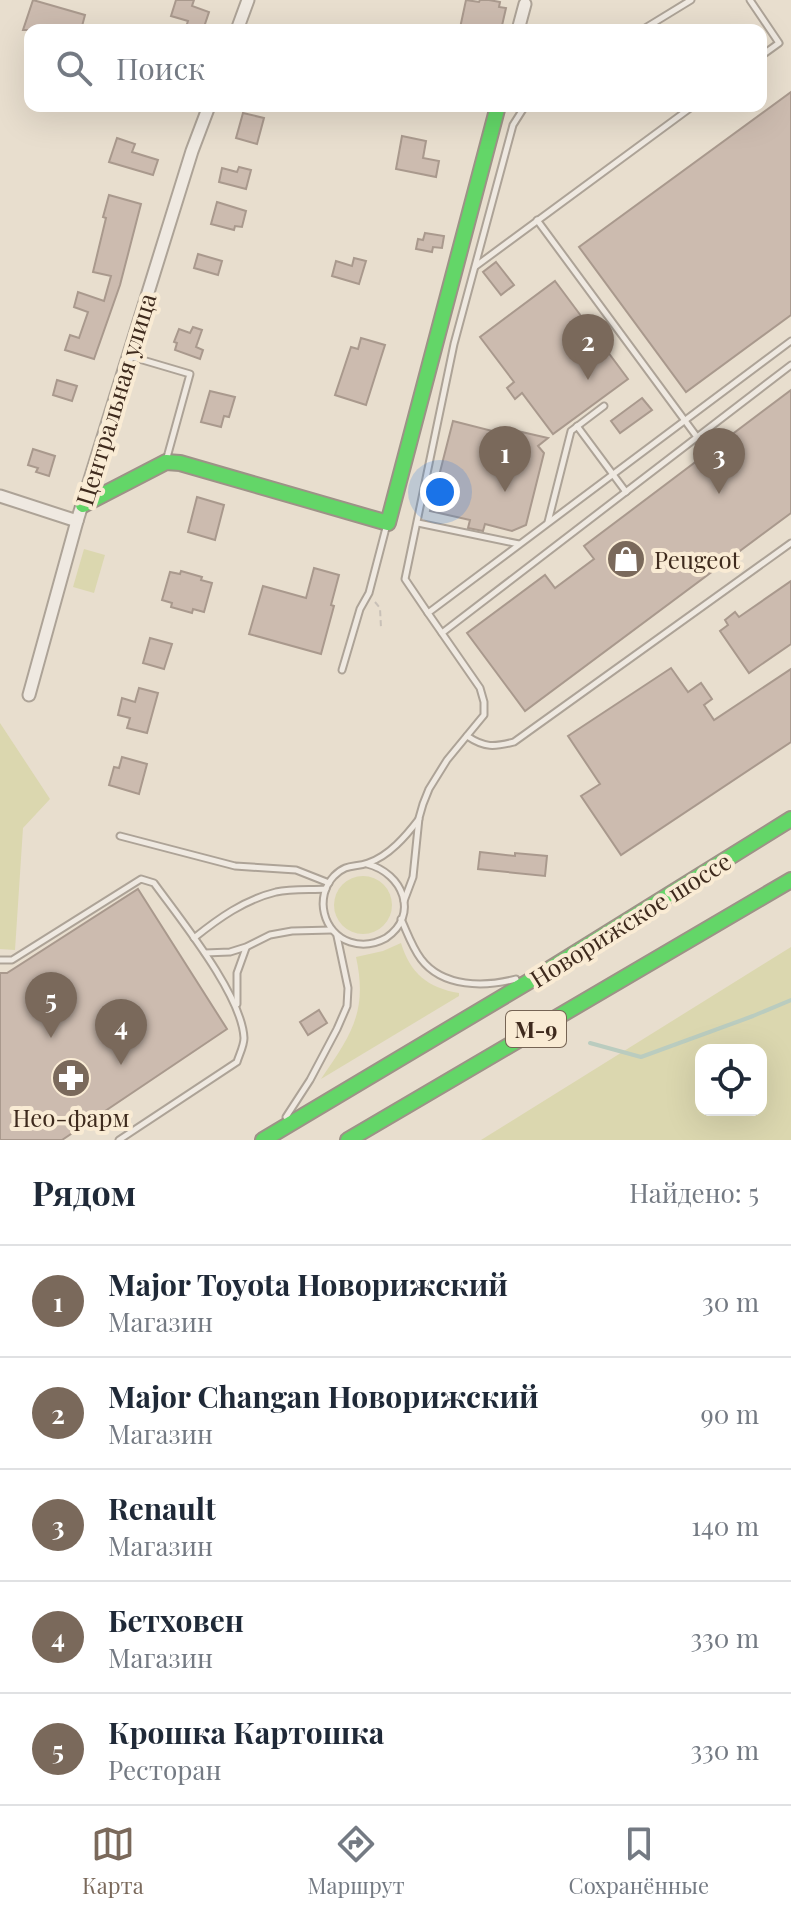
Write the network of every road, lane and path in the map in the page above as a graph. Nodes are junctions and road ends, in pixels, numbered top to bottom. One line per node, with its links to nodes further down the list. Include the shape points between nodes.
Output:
1 (248, 0): 5 (street)
2 (691, 0): 7 (lane)
3 (750, 0): 8 (lane)
4 (525, 4): 6 (street)
5 (239, 24)
6 (520, 24)
7 (652, 24)
8 (766, 24)
9 (767, 25): 10 (lane, via 779,43)
10 (767, 52)
11 (207, 112): 18 (street, Центральная улица)
12 (496, 112): 31 (main road)
13 (521, 112): 16 (lane, via 513,125)
14 (685, 112): 15 (lane)
15 (537, 220): 16 (lane); 21 (lane)
16 (475, 266): 32 (lane)
17 (791, 341): 21 (lane)
18 (129, 356): 24 (lane, via 190,374); 28 (street, Центральная улица)
19 (791, 365): 23 (lane)
20 (604, 406): 22 (lane)
21 (684, 420): 23 (lane); 25 (lane)
22 (577, 426): 25 (lane); 30 (lane, via 571,431)
23 (697, 437): 26 (lane)
24 (166, 462): 28 (main road); 31 (main road)
25 (613, 474): 26 (lane); 30 (lane)
26 (626, 492): 38 (lane)
27 (0, 496): 29 (street)
28 (83, 505): 29 (street, Центральная улица)
29 (77, 521): 40 (street, Центральная улица)
30 (548, 522): 34 (lane)
31 (388, 523): 35 (lane)
32 (418, 523): 34 (lane); 36 (lane, via 405,579)
33 (791, 543): 41 (lane, via 514,742 481,746)
34 (520, 544): 36 (lane)
35 (369, 593): 37 (path, via 380,608); 39 (lane)
36 (428, 613): 38 (lane)
37 (381, 628)
38 (442, 633): 41 (lane, via 484,702 484,715)
39 (342, 670)
40 (29, 695)
41 (467, 736): 42 (lane, via 429,789)
42 (419, 818): 45 (lane, via 406,836); 48 (lane, via 413,877)
43 (791, 819): 55 (main road, Новорижское шоссе / М-9)
44 (120, 836): 47 (lane, via 235,866 296,870)
45 (367, 864): 47 (lane, via 345,868); 48 (lane, via 396,880)
46 (791, 880): 59 (main road, Новорижское шоссе / М-9)
47 (327, 886): 50 (lane, via 325,917); 51 (lane, via 277,892 240,905)
48 (404, 901): 49 (lane)
49 (401, 919): 50 (lane, via 395,930 373,943 348,942); 55 (lane, via 423,961 444,977 498,983)
50 (334, 932): 52 (lane, via 292,931); 57 (lane, via 348,988 347,1006 310,1080)
51 (194, 938): 53 (lane); 54 (lane, via 154,883 141,879 12,960)
52 (246, 947): 53 (lane); 56 (lane, via 237,973)
53 (204, 953): 56 (lane)
54 (0, 960)
55 (548, 970): 57 (main road, Новорижское шоссе / М-9)
56 (238, 1009): 58 (lane, via 244,1040 237,1062)
57 (270, 1136)
58 (119, 1140)
59 (348, 1140)

